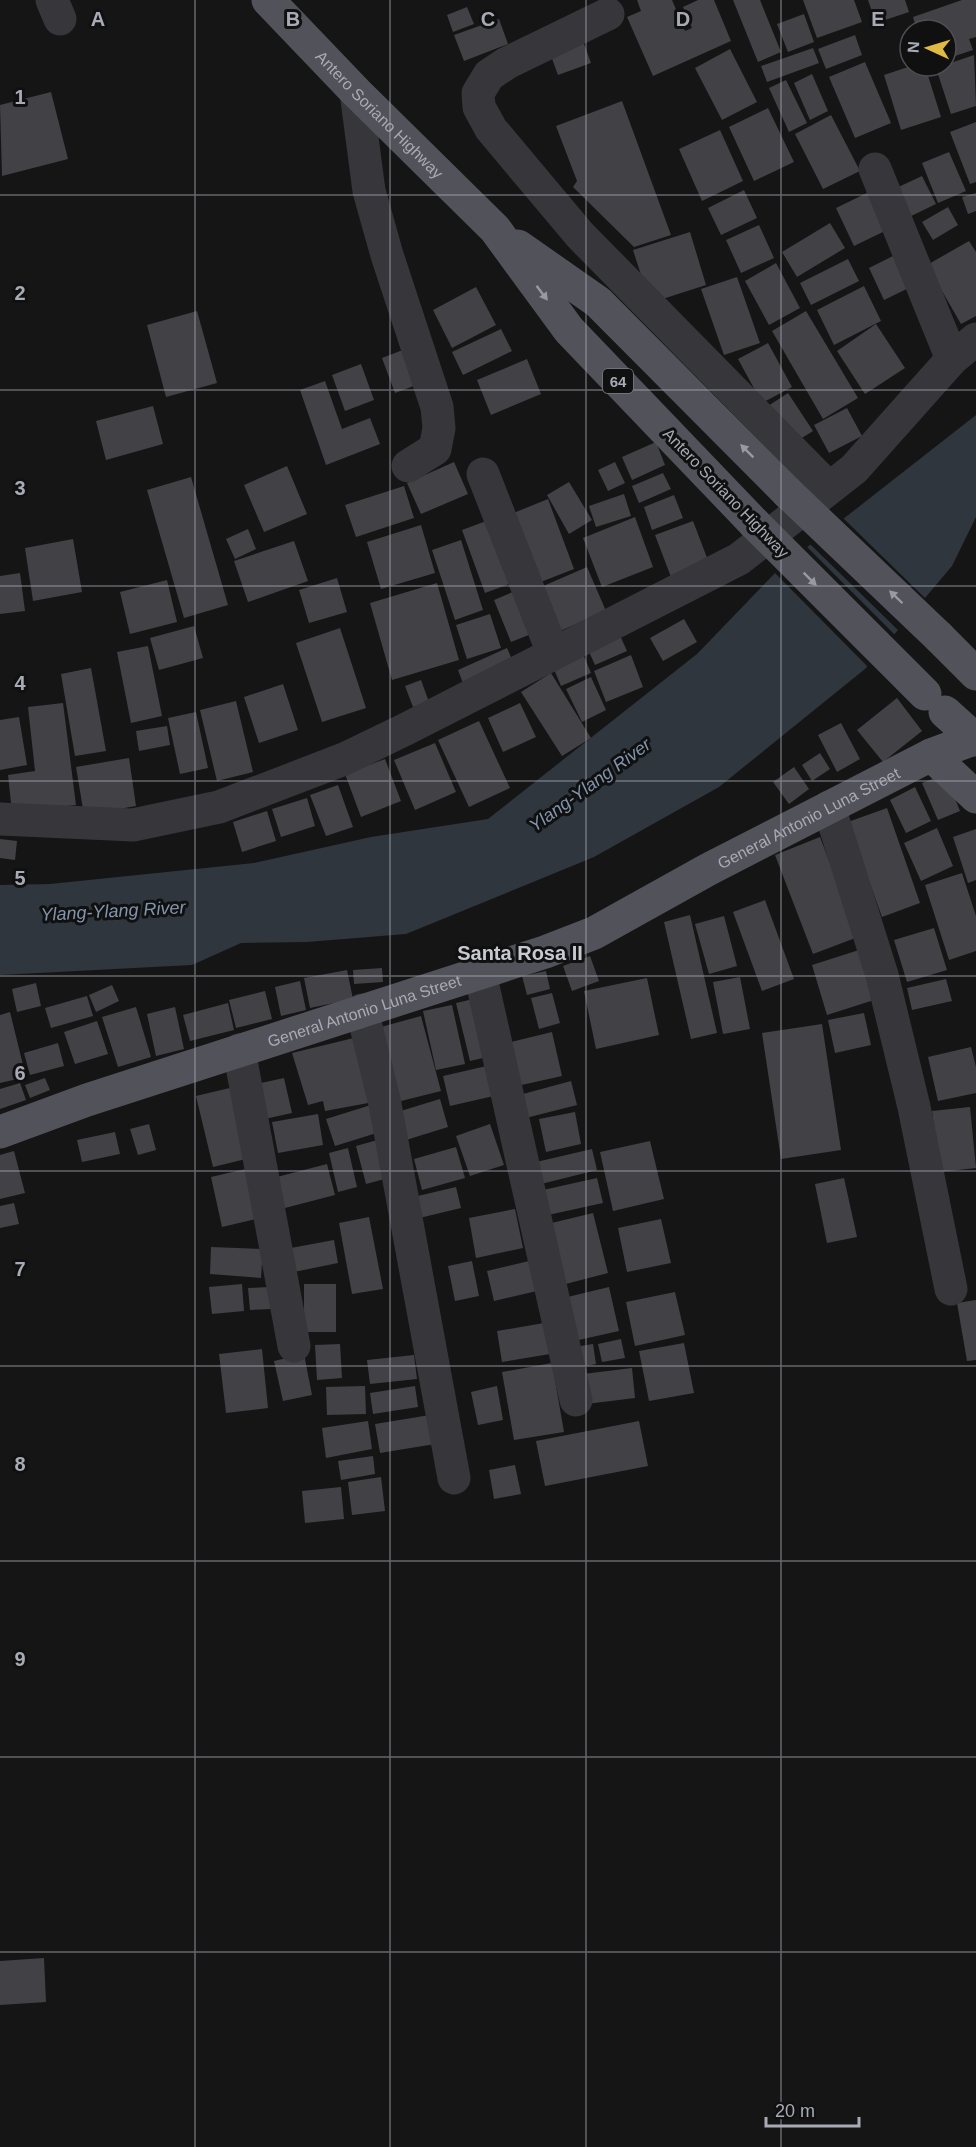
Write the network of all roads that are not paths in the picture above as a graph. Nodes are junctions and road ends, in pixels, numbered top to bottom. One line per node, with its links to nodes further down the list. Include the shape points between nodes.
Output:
1 (268, 0): 3 (main road, Antero Soriano Highway / 64)
2 (608, 14): 9 (street, via 489,75 478,93 479,108 491,129 580,235)
3 (356, 92): 5 (main road, Antero Soriano Highway / 64); 7 (street, via 369,191 437,407 435,449)
4 (875, 169): 6 (street)
5 (495, 229): 11 (main road, Antero Soriano Highway / 64, one-way to 5, bridge, via 598,302); 12 (main road, Antero Soriano Highway / 64, one-way to 12, bridge, via 569,330 754,523)
6 (964, 349): 9 (street, via 854,470)
7 (408, 466)
8 (483, 474): 10 (street)
9 (829, 488): 10 (street, via 739,559)
10 (552, 653): 16 (street, via 344,759 227,805 133,825)
11 (976, 674)
12 (976, 739): 13 (main road, General Antonio Luna Street)
13 (931, 755): 14 (main road); 15 (main road, General Antonio Luna Street)
14 (976, 797)
15 (829, 807): 17 (main road, General Antonio Luna Street, via 594,933); 21 (street, via 882,975)
16 (0, 819)
17 (480, 973): 18 (main road, General Antonio Luna Street); 23 (street)
18 (362, 1010): 19 (main road, General Antonio Luna Street); 24 (street, via 385,1104)
19 (239, 1050): 20 (main road, General Antonio Luna Street); 22 (street)
20 (0, 1132)
21 (951, 1289)
22 (294, 1346)
23 (576, 1400)
24 (454, 1478)

